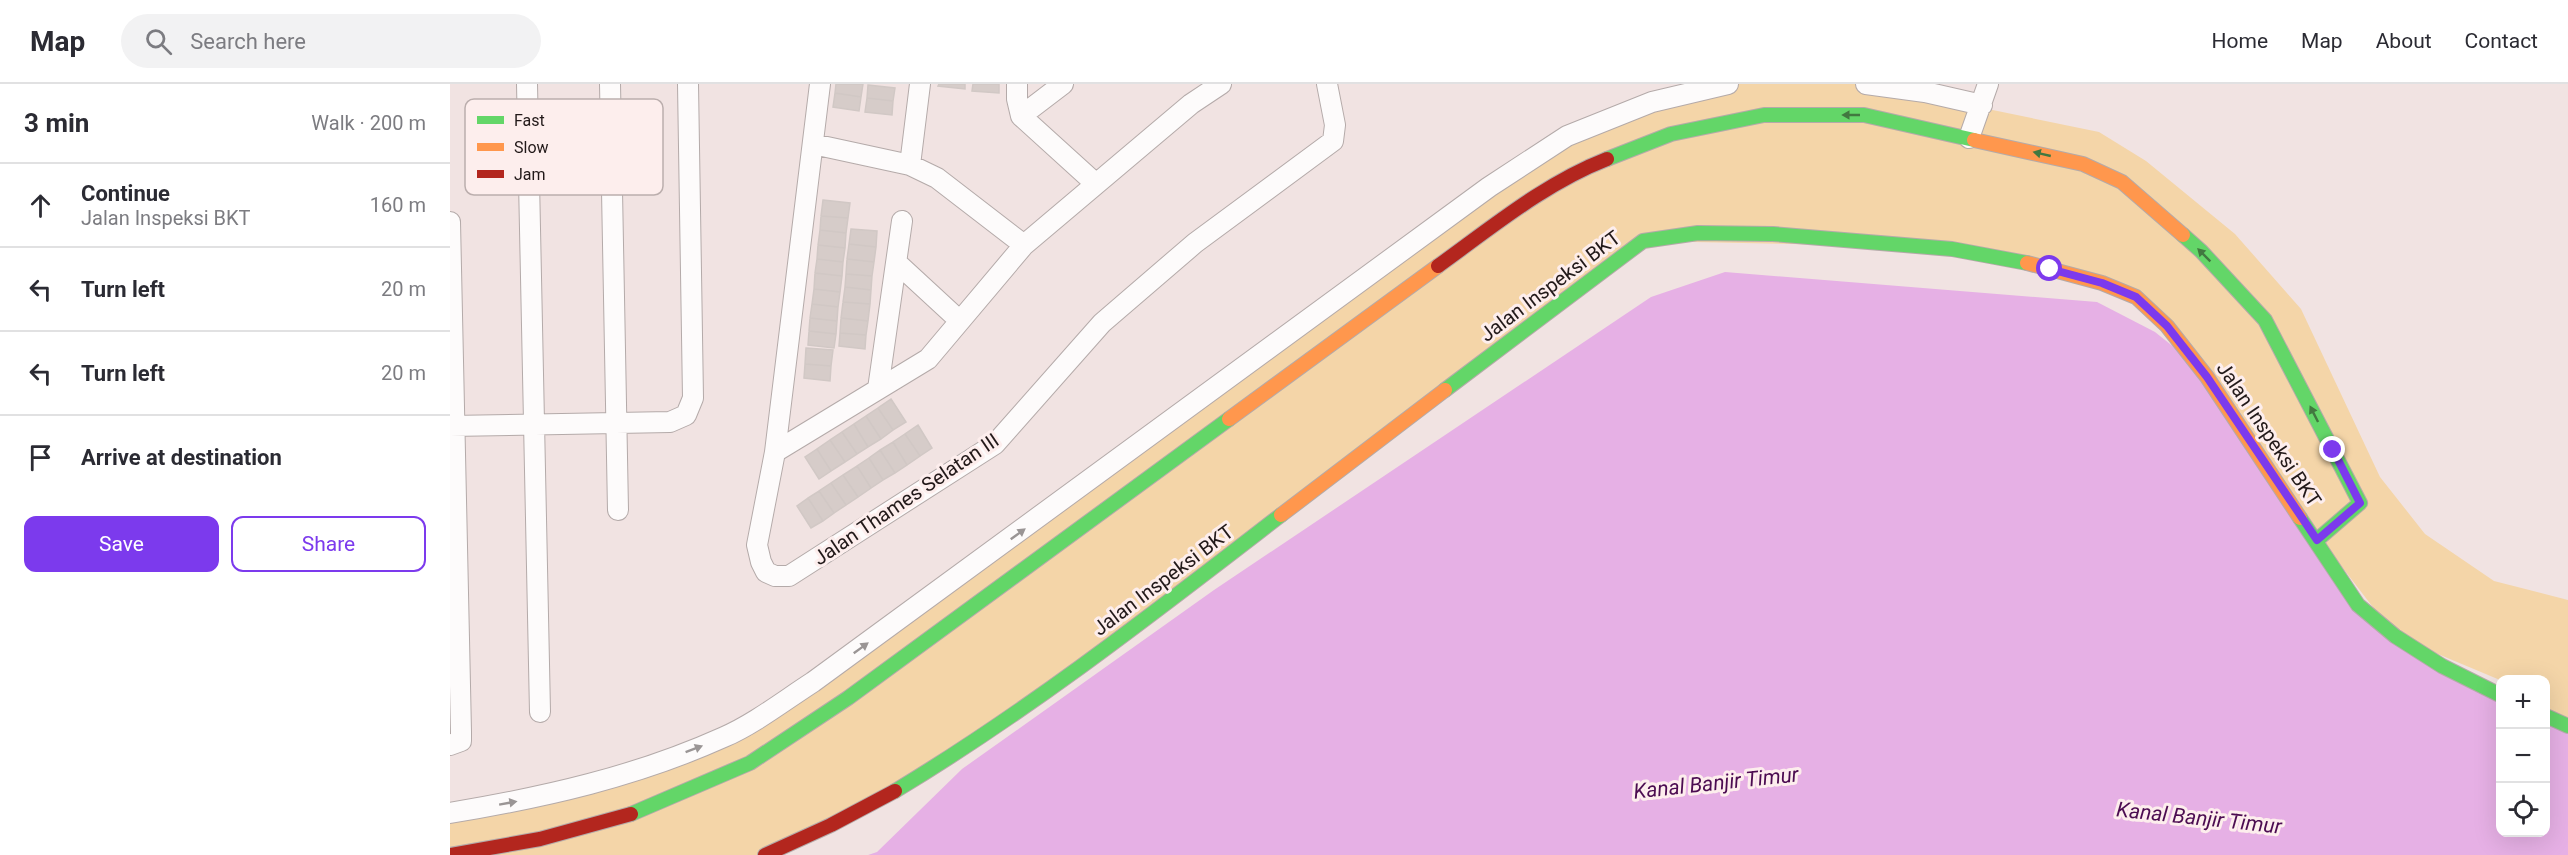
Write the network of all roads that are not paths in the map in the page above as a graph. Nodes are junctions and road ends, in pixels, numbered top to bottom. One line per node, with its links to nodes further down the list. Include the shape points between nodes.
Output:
1 (527, 84): 13 (street)
2 (610, 84): 14 (street)
3 (688, 84): 29 (street, via 693,398 686,416 670,422)
4 (820, 84): 18 (street)
5 (920, 84): 19 (street)
6 (1017, 84): 16 (street)
7 (1063, 84): 16 (street)
8 (1221, 84): 20 (street, via 1191,104)
9 (1327, 84): 32 (street, Jalan Thames Selatan III, via 1335,125 1333,141 1195,243 1102,323 995,444 789,576 766,572 757,545)
10 (1728, 84): 40 (street, one-way to 10, via 524,800 629,774 726,736 823,675 1489,187 1567,136 1652,102)
11 (1866, 84): 15 (street)
12 (1988, 84): 15 (street)
13 (527, 99)
14 (610, 99)
15 (1982, 105): 17 (street)
16 (1021, 116): 20 (street)
17 (1969, 138): 34 (street, one-way to 17, via 2360,503 2265,320 2201,251 2122,182 2083,164); 41 (street, one-way to 41, via 1864,114 1764,115 1671,134 1582,168 1504,218 848,698 750,763 641,812 540,839)
18 (813, 144): 19 (street); 32 (street)
19 (910, 165): 25 (street, via 937,178)
20 (1096, 184): 25 (street)
21 (529, 195): 30 (street)
22 (612, 195): 29 (street)
23 (902, 221): 26 (street)
24 (450, 222): 31 (street)
25 (1024, 245): 27 (street)
26 (896, 262): 27 (street); 28 (street)
27 (960, 321): 28 (street, via 928,359)
28 (878, 389): 32 (street)
29 (616, 423): 30 (street); 33 (street)
30 (534, 424): 31 (street); 36 (street)
31 (452, 426): 39 (street, via 461,741)
32 (775, 452)
33 (618, 510)
34 (2317, 540): 35 (street, Jalan Inspeksi BKT, via 2358,605 2373,619 2442,666); 42 (street, Jalan Inspeksi BKT, via 2207,377 2167,326 2136,297 2102,283 2009,258 1952,249 1773,234 1698,232 1643,241 1128,633 1006,720 923,776)
35 (2496, 693)
36 (540, 712)
37 (2550, 718): 38 (street)
38 (2568, 726)
39 (450, 746)
40 (450, 813)
41 (450, 855)
42 (765, 855)

